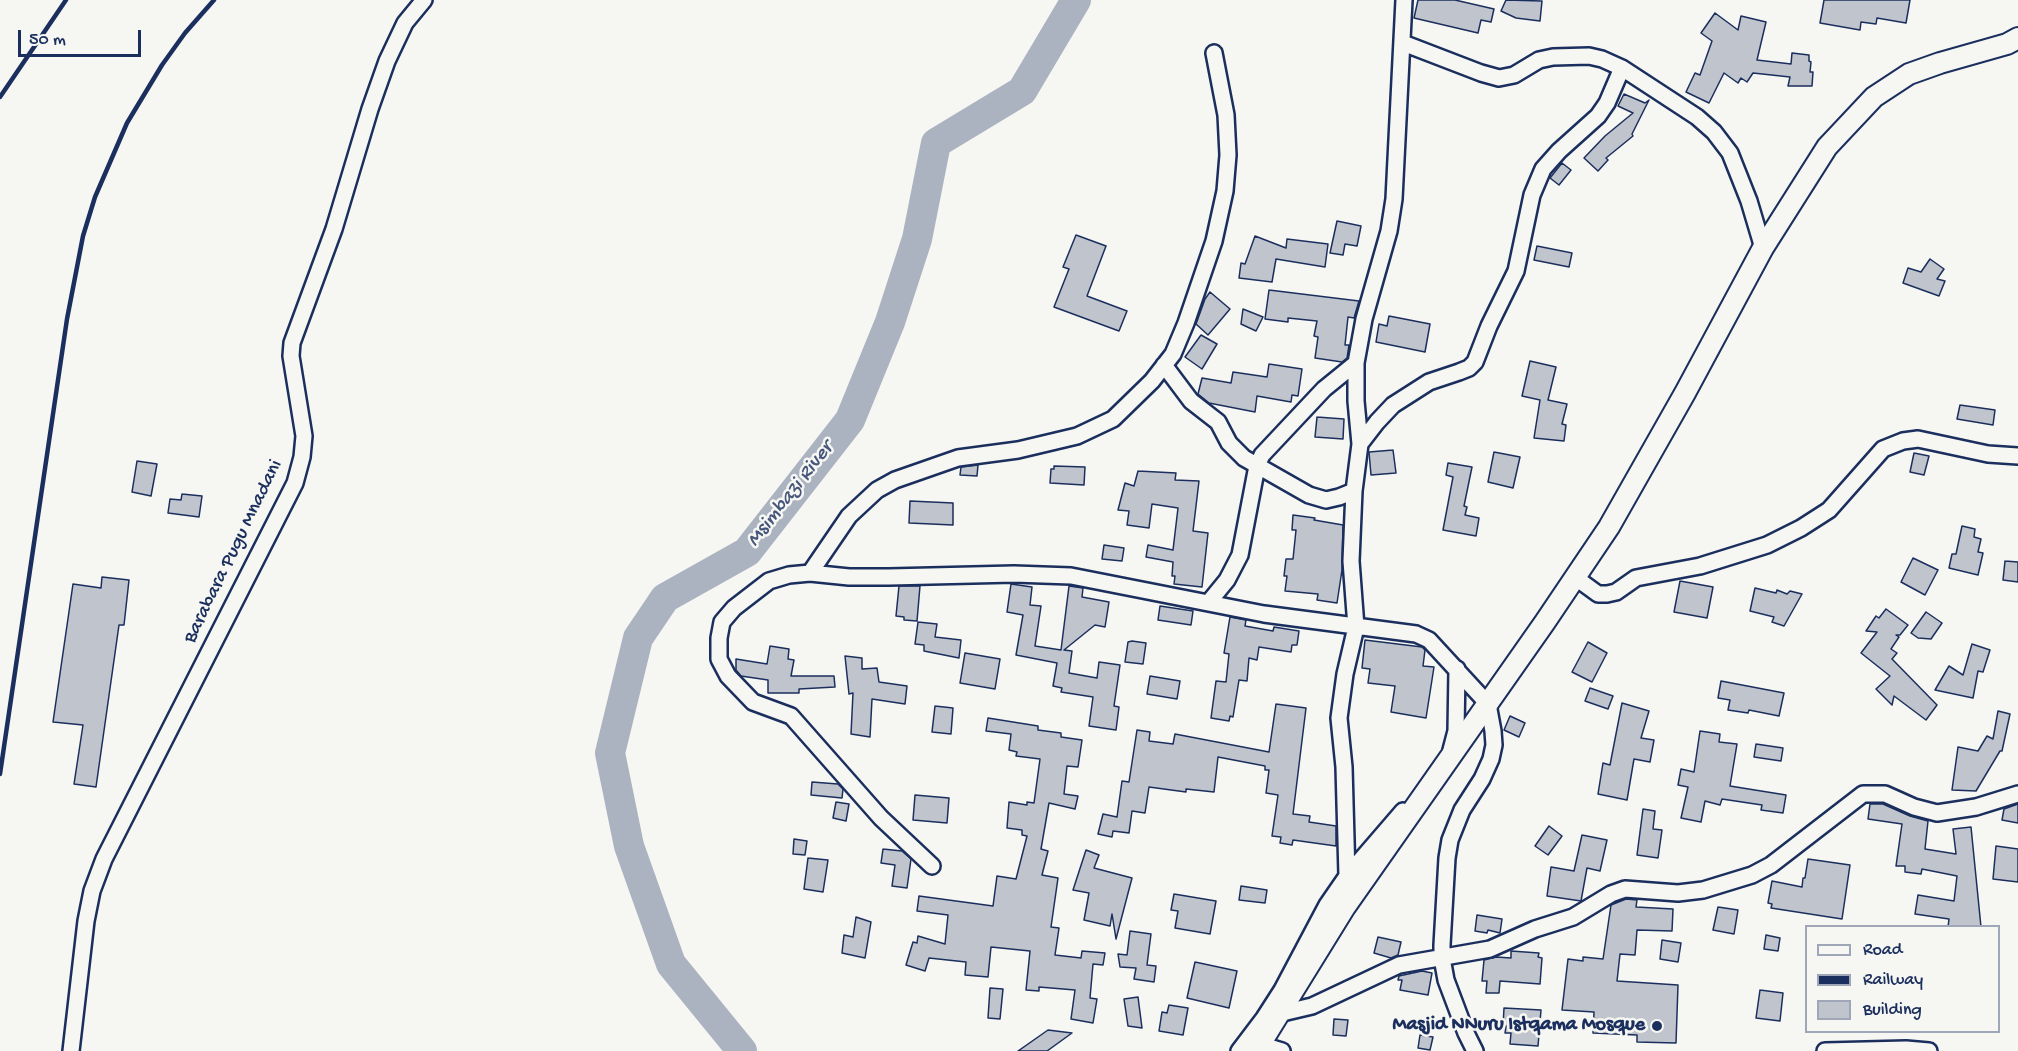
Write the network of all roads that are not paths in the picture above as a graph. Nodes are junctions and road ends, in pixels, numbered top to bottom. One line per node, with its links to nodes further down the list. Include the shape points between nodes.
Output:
1 (424, 0): 26 (street, Barabara Pugu Mnadani, via 405,23 387,61 334,229 292,343 304,436 295,483 104,859 86,921)
2 (1404, 0): 4 (street)
3 (2018, 38): 7 (street, via 1909,74 1874,97 1827,147)
4 (1403, 43): 6 (street, via 1499,78 1553,57 1589,56); 8 (street, via 1393,210)
5 (1214, 53): 9 (street, via 1226,115 1225,191 1203,277 1173,354)
6 (1622, 68): 7 (street, via 1714,132 1730,153); 10 (street, via 1598,116 1543,169 1532,195 1516,271 1475,362 1469,368 1429,382 1393,405)
7 (1763, 248): 15 (street, via 1637,478)
8 (1356, 363): 10 (street); 12 (street, via 1331,382 1267,447)
9 (1164, 365): 12 (street, via 1191,401 1218,422 1235,451); 14 (street, via 1113,419 1077,436 1029,448 958,458 877,490 849,516)
10 (1360, 444): 13 (street)
11 (2018, 456): 15 (street, via 1988,454 1918,439 1903,441 1883,449 1829,510 1767,544 1700,566 1636,578 1607,594 1598,594)
12 (1257, 466): 13 (street, via 1326,500); 16 (street, via 1240,555)
13 (1354, 491): 17 (street, via 1351,561)
14 (810, 573): 16 (street, via 889,578 1071,576); 21 (street, via 769,581 734,608 722,622 719,659 728,676 753,702 791,716 881,818)
15 (1576, 578): 19 (street)
16 (1209, 602): 17 (street)
17 (1356, 627): 18 (street, via 1416,634 1429,640); 22 (street, via 1340,718)
18 (1457, 669): 19 (street); 22 (street, via 1452,749)
19 (1488, 704): 23 (street, via 1493,752 1450,840); 24 (street, via 1345,907)
20 (2018, 794): 23 (street, via 1976,807 1937,813 1885,794 1863,794 1771,865 1752,875 1704,890 1678,893 1625,889 1573,917 1490,948)
21 (932, 866)
22 (1347, 876): 27 (street, via 1327,905 1282,990)
23 (1442, 958): 24 (street, via 1399,965 1312,1006); 29 (street, via 1456,1009)
24 (1278, 1014): 25 (street)
25 (1257, 1048): 28 (street)
26 (71, 1051)
27 (1239, 1051)
28 (1282, 1051)
29 (1475, 1051)
30 (1825, 1051): 31 (street)
31 (1929, 1051)

